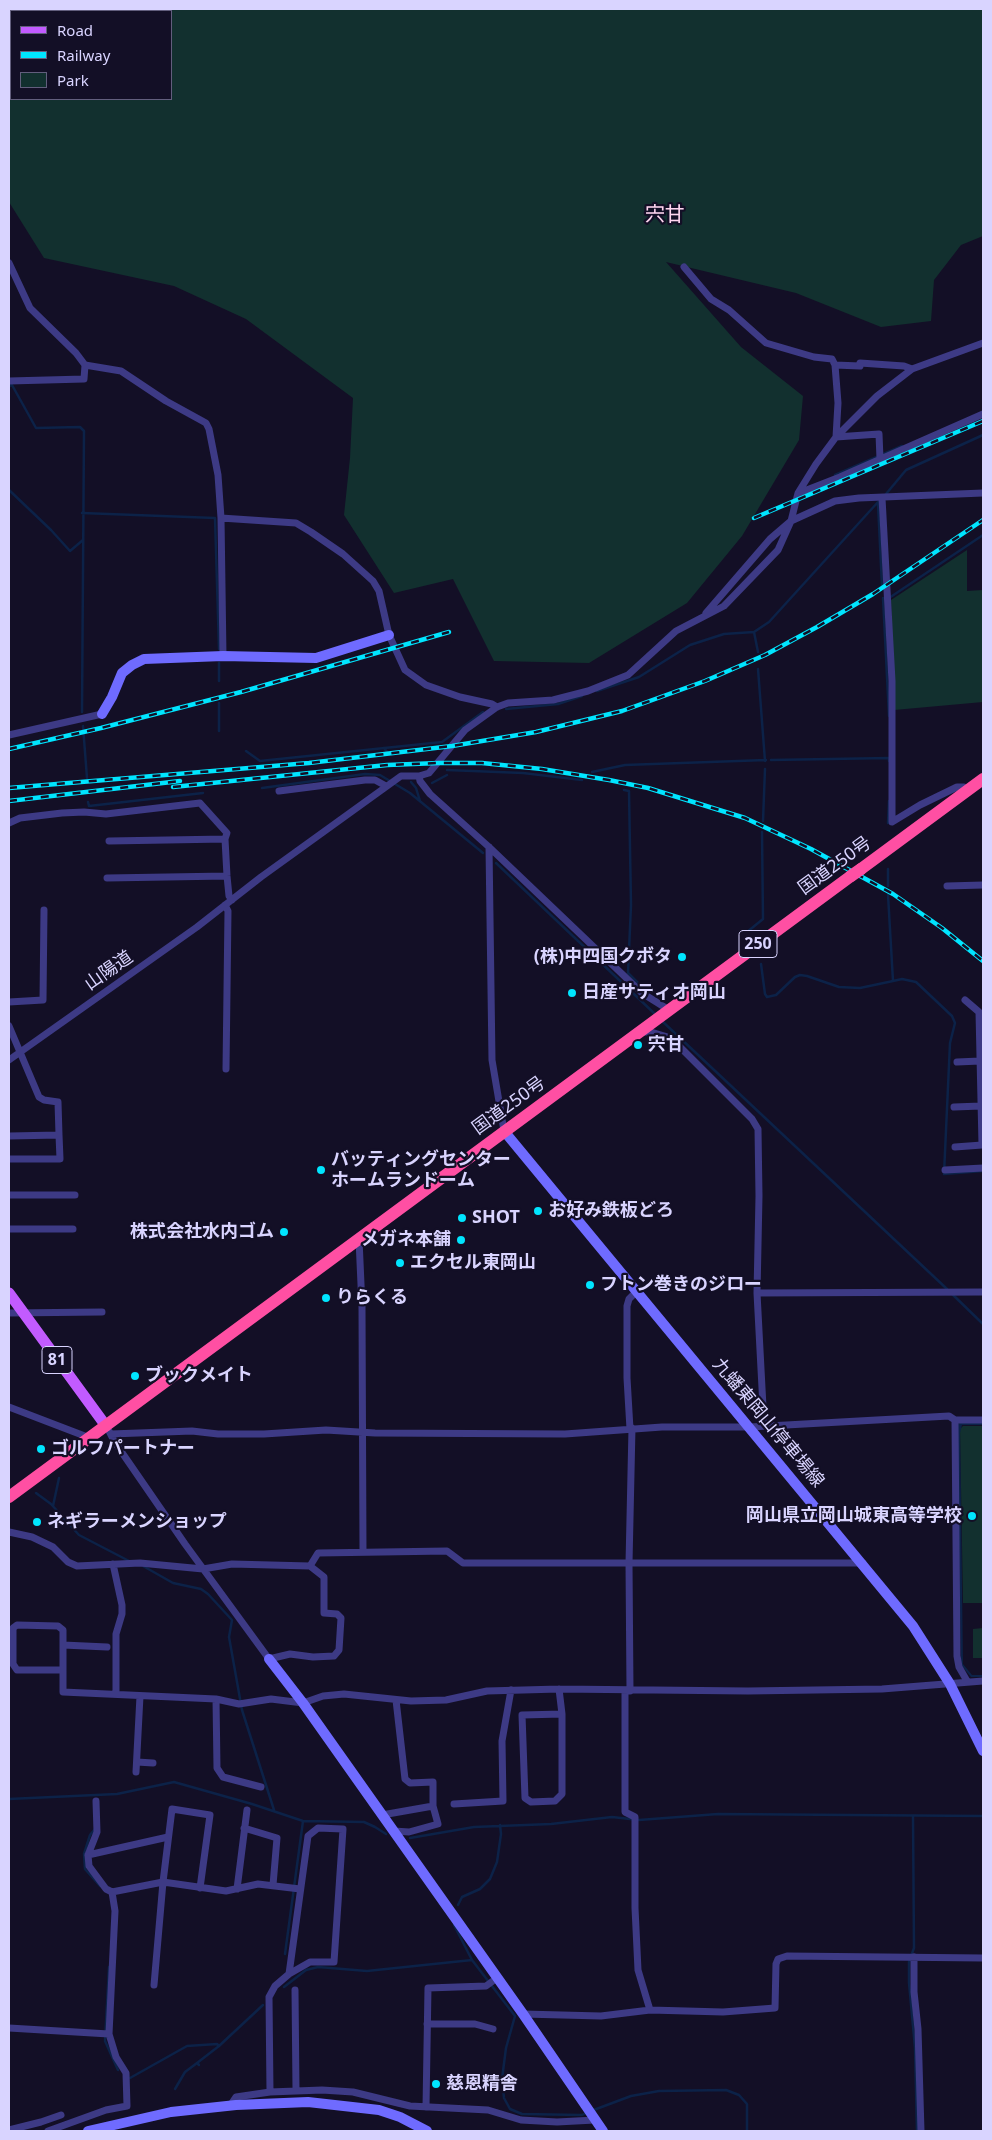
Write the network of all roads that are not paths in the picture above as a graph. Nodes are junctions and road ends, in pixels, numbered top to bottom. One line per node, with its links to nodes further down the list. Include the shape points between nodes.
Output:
1 (9, 263): 4 (street, via 30,308)
2 (684, 267): 5 (street, via 711,299 730,310 766,344 814,357 828,357)
3 (983, 343): 6 (street)
4 (85, 365): 7 (street, via 84,379); 14 (street, via 121,370 206,423 218,475)
5 (835, 365): 6 (street, via 860,366 860,362); 9 (street)
6 (912, 369): 9 (street, via 877,396)
7 (9, 381)
8 (983, 414): 10 (street)
9 (836, 437): 10 (street, via 879,434); 11 (street)
10 (880, 456): 11 (street)
11 (798, 493): 15 (street)
12 (983, 493): 13 (street)
13 (882, 498): 15 (street, via 835,501); 26 (street, via 892,681 892,822 957,787)
14 (221, 518): 17 (street, via 296,523 311,532 373,582 379,591); 18 (street)
15 (791, 521): 16 (street, via 770,539); 16 (street, via 778,550 724,606)
16 (702, 617): 19 (street, via 676,631 628,675 588,691 553,700 508,703)
17 (389, 635): 18 (street, via 316,658); 19 (street, via 404,670 416,680)
18 (223, 656): 20 (street, via 139,661 126,668 118,678 112,698)
19 (497, 708): 22 (street, via 465,730 429,772)
20 (102, 714): 21 (street)
21 (9, 735)
22 (419, 776): 24 (street, 山陽道, via 401,776); 30 (street, via 430,794)
23 (983, 779): 26 (highway, 国道250号 / 250)
24 (387, 785): 25 (street, via 366,780); 35 (street, 山陽道)
25 (279, 791)
26 (968, 791): 41 (highway, 国道250号 / 250)
27 (9, 823): 28 (street, via 20,818 62,813 106,814 196,802 227,833)
28 (225, 839): 29 (street); 31 (street)
29 (109, 841)
30 (490, 847): 41 (street, via 642,993); 51 (street, via 492,1060)
31 (227, 876): 32 (street); 35 (street)
32 (107, 878)
33 (983, 885): 34 (street)
34 (947, 886)
35 (232, 900): 36 (street, 山陽道)
36 (225, 905): 44 (street, 山陽道); 48 (street, via 228,911)
37 (44, 910): 39 (street, via 43,1000)
38 (965, 1000): 40 (street)
39 (9, 1002)
40 (981, 1010): 46 (street)
41 (667, 1011): 43 (highway, 国道250号 / 250)
42 (9, 1026): 44 (street)
43 (640, 1032): 51 (highway, 国道250号 / 250); 67 (street, via 671,1038 752,1119 758,1129)
44 (20, 1052): 45 (street, 山陽道); 52 (street, via 39,1097 58,1102)
45 (9, 1060)
46 (980, 1061): 47 (street); 49 (street)
47 (957, 1062)
48 (226, 1069)
49 (981, 1106): 50 (street); 54 (street)
50 (954, 1107)
51 (504, 1131): 63 (highway, 国道250号 / 250); 64 (street, 九蟠東岡山停車場線)
52 (59, 1135): 53 (street); 56 (street, via 60,1159)
53 (9, 1136)
54 (982, 1145): 55 (street)
55 (955, 1147)
56 (9, 1159)
57 (983, 1168): 58 (street)
58 (946, 1170)
59 (9, 1195): 60 (street)
60 (76, 1195)
61 (9, 1229): 62 (street)
62 (73, 1229)
63 (359, 1239): 77 (highway, 国道250号 / 250); 78 (street)
64 (637, 1290): 75 (street, 九蟠東岡山停車場線); 76 (street, via 627,1306 626,1378)
65 (983, 1292): 67 (street)
66 (9, 1293): 70 (main road, 81)
67 (757, 1293): 74 (street)
68 (102, 1312): 70 (street)
69 (9, 1313): 70 (street)
70 (23, 1313): 77 (main road, 81)
71 (9, 1407): 79 (street)
72 (955, 1420): 73 (street); 74 (street, via 949,1416); 92 (street, via 957,1656 958,1667)
73 (983, 1420)
74 (764, 1426): 75 (street)
75 (750, 1427): 76 (street); 84 (street, 九蟠東岡山停車場線)
76 (631, 1429): 78 (street, via 564,1434); 83 (street)
77 (108, 1430): 78 (street, via 218,1434); 79 (highway, 国道250号 / 250); 87 (street)
78 (362, 1432): 82 (street)
79 (90, 1438): 80 (highway, 国道250号 / 250)
80 (9, 1497)
81 (9, 1532): 85 (street, via 32,1537 54,1547 68,1562 77,1566)
82 (363, 1552): 83 (street, via 447,1550 463,1563); 86 (street, via 318,1553)
83 (629, 1563): 84 (street); 97 (street)
84 (863, 1563): 94 (street, 九蟠東岡山停車場線, via 913,1626)
85 (114, 1564): 87 (street); 98 (street, via 122,1605 116,1634)
86 (310, 1566): 87 (street, via 232,1564); 90 (street, via 324,1577 324,1613 337,1614 342,1618 339,1650 334,1656 290,1654)
87 (203, 1569): 90 (street)
88 (63, 1645): 89 (street); 91 (street); 91 (street, via 62,1630 58,1626 17,1625 12,1628 13,1664 17,1670)
89 (107, 1647)
90 (269, 1659): 102 (street)
91 (63, 1670): 98 (street, via 63,1692)
92 (967, 1681): 93 (street); 94 (street)
93 (983, 1681)
94 (950, 1684): 97 (street, via 882,1689); 104 (street, 九蟠東岡山停車場線)
95 (560, 1689): 96 (street); 97 (street); 103 (street)
96 (511, 1690): 101 (street, via 487,1690 446,1700); 110 (street, via 502,1741 503,1801)
97 (628, 1691): 130 (street, via 625,1812 635,1820 638,1970)
98 (116, 1694): 99 (street)
99 (140, 1696): 100 (street); 105 (street)
100 (216, 1699): 102 (street, via 241,1704 271,1699); 108 (street, via 217,1768 223,1777)
101 (396, 1700): 102 (street, via 344,1694 323,1696); 111 (street, via 405,1779 410,1783 433,1782)
102 (303, 1703): 113 (street)
103 (562, 1714): 103 (street, via 522,1715 525,1798 531,1802 555,1801 562,1794)
104 (983, 1751)
105 (137, 1762): 106 (street); 107 (street)
106 (153, 1763)
107 (136, 1772)
108 (261, 1786)
109 (96, 1801): 117 (street, via 97,1832)
110 (454, 1804)
111 (434, 1806): 113 (street); 115 (street, via 438,1824 409,1832)
112 (247, 1810): 114 (street)
113 (382, 1815): 115 (street)
114 (244, 1828): 119 (street, via 277,1838); 122 (street)
115 (394, 1831): 127 (street)
116 (168, 1837): 117 (street); 118 (street); 120 (street, via 172,1810 210,1815)
117 (88, 1855): 123 (street, via 88,1866)
118 (163, 1882): 120 (street); 123 (street); 128 (street)
119 (273, 1884): 121 (street); 122 (street)
120 (200, 1888): 122 (street)
121 (296, 1888): 126 (street); 126 (street, via 308,1836 318,1828 343,1829 334,1962 310,1962)
122 (237, 1889)
123 (112, 1892): 135 (street, via 115,1911)
124 (911, 1957): 125 (street); 130 (street, via 782,1957 775,1971 775,2008 722,2012); 147 (street)
125 (983, 1958)
126 (289, 1974): 137 (street, via 275,1986 269,1997)
127 (493, 1982): 131 (street); 132 (street, via 428,1988)
128 (154, 1984)
129 (295, 1990): 136 (street)
130 (650, 2010): 131 (street, via 602,2016)
131 (523, 2014): 140 (street)
132 (427, 2024): 134 (street, via 475,2024); 139 (street)
133 (9, 2028): 135 (street)
134 (493, 2029)
135 (106, 2034): 143 (street, via 126,2073 127,2106 106,2110)
136 (296, 2090): 137 (street); 139 (street, via 353,2092)
137 (270, 2092): 138 (street, via 236,2097)
138 (230, 2106): 144 (street, via 171,2112); 145 (street, via 308,2102 348,2105 379,2110)
139 (426, 2107): 140 (street, via 488,2110 521,2120 557,2122)
140 (591, 2114): 146 (street)
141 (60, 2115): 142 (street)
142 (9, 2130)
143 (48, 2131)
144 (88, 2131)
145 (427, 2131)
146 (603, 2131)
147 (922, 2131)

